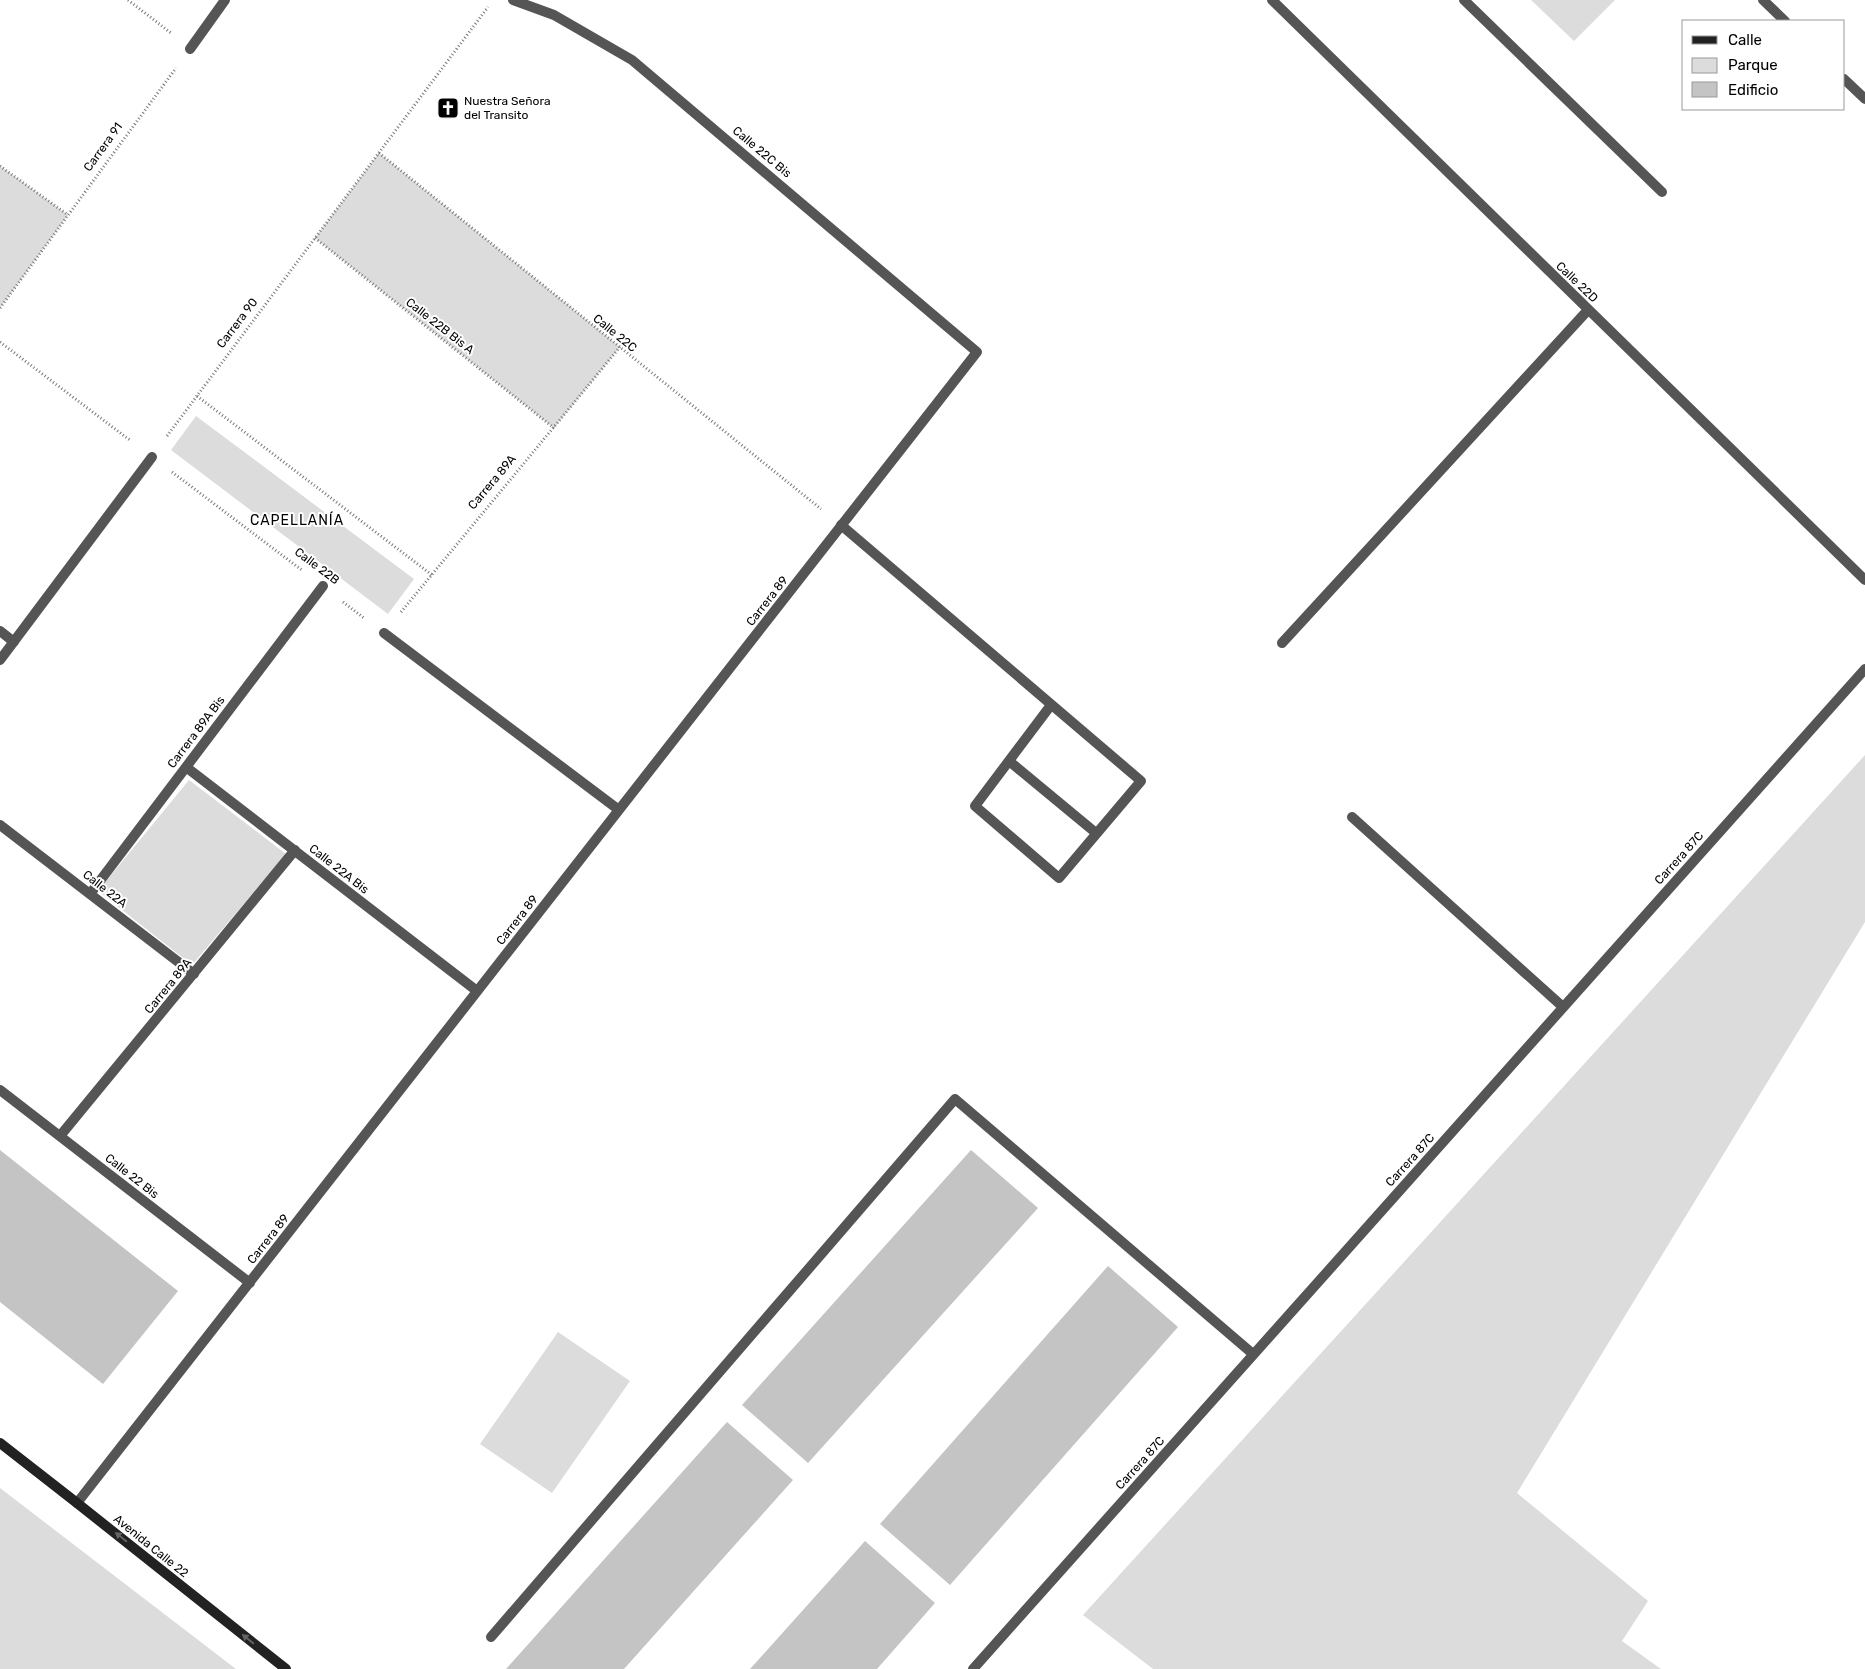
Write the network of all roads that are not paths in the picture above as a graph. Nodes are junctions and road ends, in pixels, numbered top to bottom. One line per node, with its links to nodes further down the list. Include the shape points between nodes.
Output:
1 (225, 0): 7 (street)
2 (513, 0): 12 (street, Calle 22C Bis, via 554,15 632,60)
3 (1272, 0): 11 (street, Calle 22D)
4 (1464, 0): 10 (street)
5 (1763, 0): 6 (street)
6 (1784, 20)
7 (190, 49)
8 (1845, 80): 9 (street)
9 (1865, 99)
10 (1662, 192)
11 (1588, 310): 15 (street, Calle 22D); 20 (street)
12 (976, 352): 14 (street, Carrera 89)
13 (152, 457): 19 (street)
14 (841, 525): 23 (street); 26 (street, Carrera 89)
15 (1865, 580)
16 (323, 586): 25 (street, Carrera 89A Bis)
17 (0, 631): 19 (street)
18 (384, 633): 26 (street)
19 (14, 642): 21 (street)
20 (1282, 643)
21 (0, 660)
22 (1865, 669): 34 (street, Carrera 87C)
23 (1052, 705): 24 (street); 29 (street, via 1141,781)
24 (1009, 761): 29 (street); 29 (street, via 975,806 1059,878)
25 (186, 767): 30 (street, Calle 22A Bis); 31 (street, Carrera 89A Bis)
26 (619, 810): 33 (street, Carrera 89)
27 (1352, 817): 34 (street)
28 (0, 825): 31 (street, Calle 22A)
29 (1096, 833)
30 (295, 850): 32 (street, Carrera 89A); 33 (street, Calle 22A Bis)
31 (90, 894): 32 (street, Calle 22A)
32 (194, 974): 36 (street, Carrera 89A)
33 (477, 991): 37 (street, Carrera 89)
34 (1563, 1007): 38 (street, Carrera 87C)
35 (0, 1090): 36 (street, Calle 22 Bis)
36 (60, 1136): 37 (street, Calle 22 Bis)
37 (250, 1283): 40 (street, Carrera 89)
38 (1253, 1354): 41 (street, via 955,1099); 43 (street, Carrera 87C)
39 (0, 1444): 40 (main road, Avenida Calle 22)
40 (78, 1503): 42 (main road, Avenida Calle 22, one-way to 40)
41 (490, 1637)
42 (286, 1669)
43 (973, 1669)

